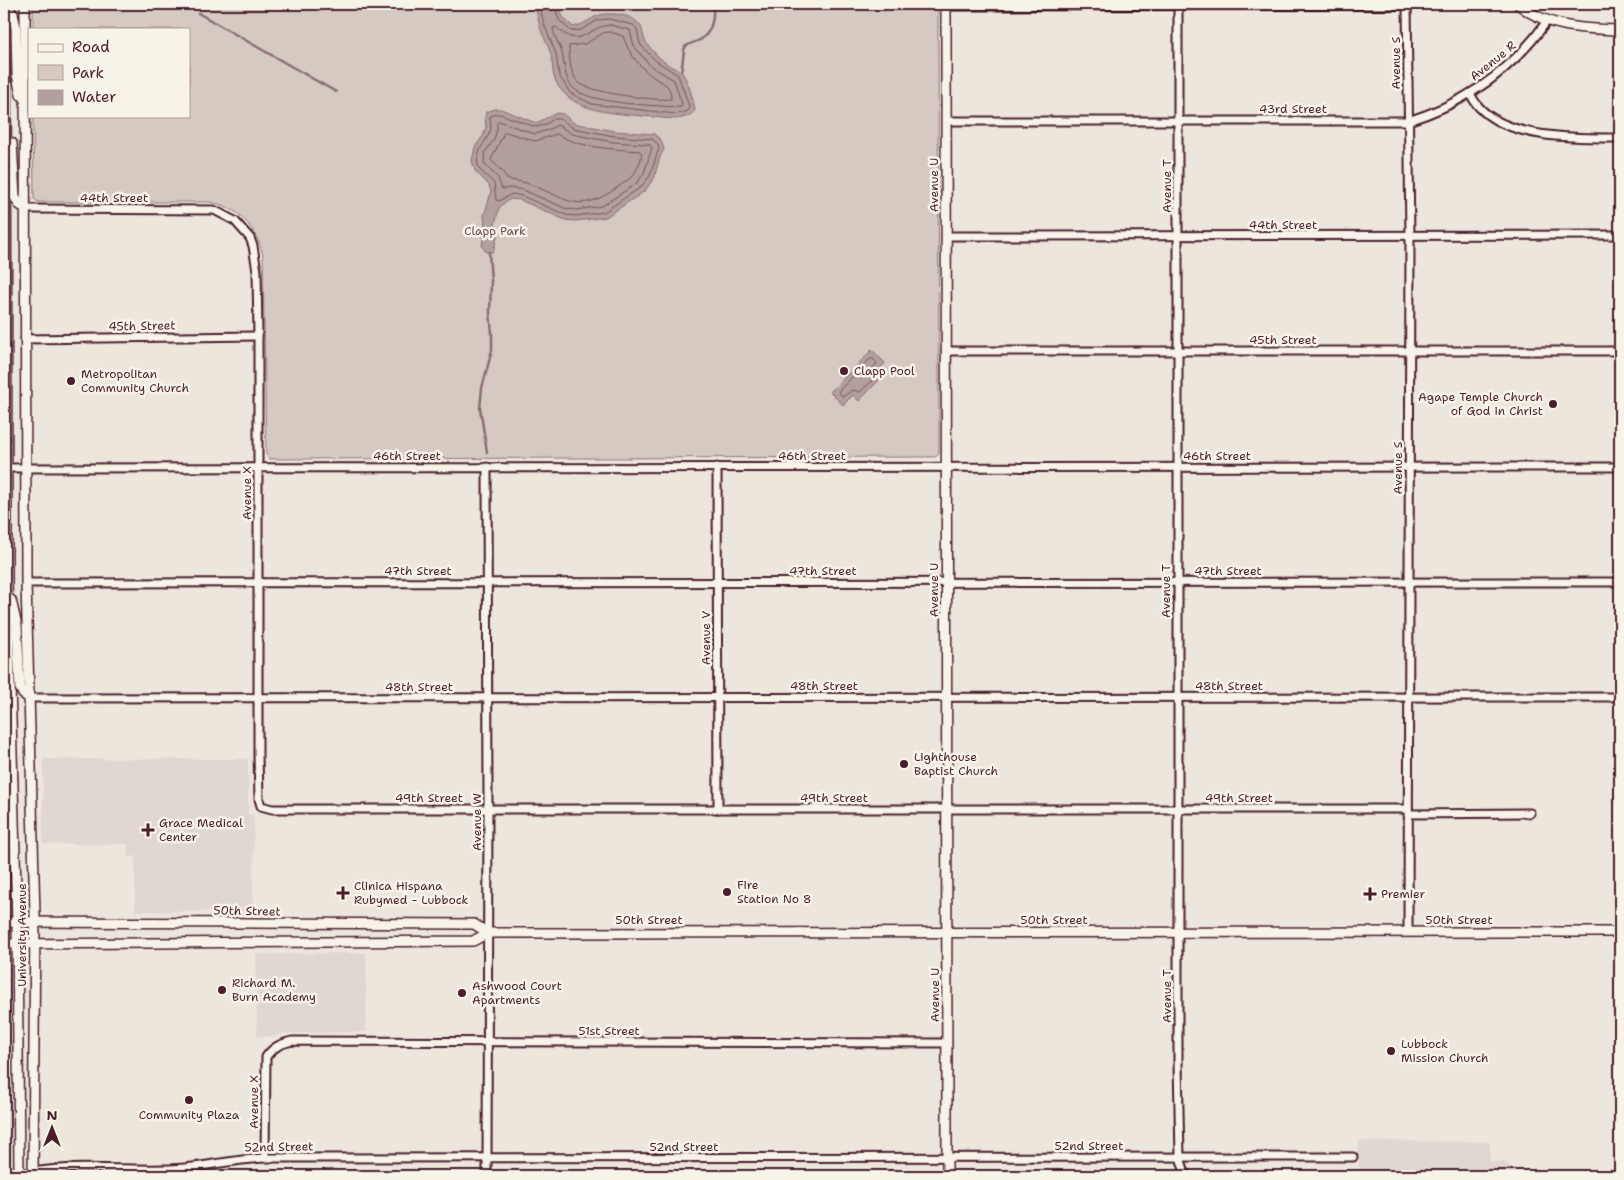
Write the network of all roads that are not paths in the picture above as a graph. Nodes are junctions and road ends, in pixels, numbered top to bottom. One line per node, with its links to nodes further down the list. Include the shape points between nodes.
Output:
1 (25, 4): 13 (main road, University Avenue)
2 (1407, 4): 3 (street); 7 (street); 11 (street, Avenue S)
3 (1429, 4)
4 (1518, 4): 8 (main road)
5 (6, 5): 12 (main road, University Avenue); 13 (main road, via 13,14 16,28 17,75)
6 (946, 5): 7 (street); 14 (main road, Avenue U)
7 (1178, 5): 15 (street, Avenue T)
8 (1547, 21): 9 (main road, via 1566,27); 10 (street, Avenue R, via 1510,65)
9 (1620, 30)
10 (1470, 94): 11 (street, 43rd Street); 16 (street, via 1478,107 1518,129 1564,138)
11 (1408, 120): 15 (street, 43rd Street); 22 (street, Avenue S)
12 (5, 121): 17 (main road, via 12,141 16,197); 23 (main road, University Avenue)
13 (25, 121): 17 (main road, University Avenue)
14 (946, 121): 15 (street, 43rd Street); 20 (main road, Avenue U)
15 (1178, 121): 21 (street, Avenue T)
16 (1620, 138)
17 (26, 208): 18 (street, 44th Street); 25 (main road, University Avenue)
18 (202, 209): 24 (street, Avenue X, via 214,210 235,221 250,238 256,257)
19 (1620, 235): 22 (street, 44th Street)
20 (946, 236): 21 (street, 44th Street); 26 (main road, Avenue U)
21 (1178, 236): 22 (street, 44th Street); 27 (street, Avenue T)
22 (1410, 236): 28 (street, Avenue S)
23 (5, 237): 37 (main road, University Avenue)
24 (258, 336): 25 (street, 45th Street); 30 (street, Avenue X)
25 (25, 339): 38 (main road, University Avenue)
26 (946, 351): 27 (street, 45th Street); 33 (main road, Avenue U)
27 (1178, 351): 28 (street, 45th Street); 34 (street, Avenue T)
28 (1410, 351): 29 (street, 45th Street); 35 (street, Avenue S)
29 (1620, 351)
30 (258, 467): 31 (street, 46th Street); 38 (street, 46th Street); 46 (street, Avenue X)
31 (487, 467): 32 (street, 46th Street); 47 (street, Avenue W)
32 (717, 467): 33 (street, 46th Street); 39 (street, Avenue V)
33 (946, 467): 34 (street, 46th Street); 40 (main road, Avenue U)
34 (1177, 467): 35 (street, 46th Street); 41 (street, Avenue T)
35 (1409, 467): 36 (street, 46th Street); 42 (street, Avenue S)
36 (1620, 467)
37 (5, 468): 38 (street, 46th Street); 44 (main road, University Avenue)
38 (26, 468): 45 (main road, University Avenue)
39 (717, 582): 40 (street, 47th Street); 47 (street, 47th Street); 56 (street, Avenue V)
40 (947, 582): 41 (street, 47th Street); 48 (main road, Avenue U)
41 (1178, 582): 42 (street, 47th Street); 49 (street, Avenue T)
42 (1408, 582): 43 (street, 47th Street); 50 (street, Avenue S)
43 (1620, 582)
44 (5, 583): 52 (main road, University Avenue); 53 (main road, via 17,626 20,688)
45 (26, 583): 46 (street, 47th Street); 53 (main road, University Avenue)
46 (258, 583): 47 (street, 47th Street); 54 (street, Avenue X)
47 (488, 583): 55 (street, Avenue W)
48 (947, 697): 49 (street, 48th Street); 56 (street, 48th Street); 62 (main road, Avenue U)
49 (1178, 697): 50 (street, 48th Street); 63 (street, Avenue T)
50 (1409, 697): 51 (street, 48th Street); 64 (street, Avenue S)
51 (1620, 697)
52 (7, 698): 58 (main road, University Avenue)
53 (29, 698): 54 (street, 48th Street); 57 (main road, University Avenue)
54 (258, 698): 55 (street, 48th Street); 59 (street, Avenue X)
55 (488, 698): 56 (street, 48th Street); 60 (street, Avenue W)
56 (718, 698): 61 (street, Avenue V)
57 (32, 786): 58 (main road); 68 (main road, University Avenue)
58 (14, 787): 67 (main road, University Avenue)
59 (261, 806): 60 (street, 49th Street, via 272,809)
60 (488, 809): 61 (street, 49th Street); 72 (street, Avenue W)
61 (718, 809): 62 (street, 49th Street)
62 (947, 809): 63 (street, 49th Street); 73 (main road, Avenue U)
63 (1179, 809): 64 (street, 49th Street); 69 (street, Avenue T)
64 (1408, 812): 65 (street, 49th Street); 70 (street, Avenue S)
65 (1530, 813)
66 (4, 922): 67 (main road, 50th Street)
67 (17, 922): 68 (main road, 50th Street); 75 (main road, University Avenue)
68 (34, 922): 72 (main road, 50th Street, via 474,924); 76 (main road, University Avenue)
69 (1179, 932): 70 (main road, 50th Street); 73 (main road, 50th Street); 80 (street, Avenue T)
70 (1408, 932): 71 (main road, 50th Street)
71 (1620, 932)
72 (488, 933): 73 (main road, 50th Street); 76 (main road, 50th Street, via 473,942); 77 (street, Avenue W)
73 (947, 933): 78 (main road, Avenue U)
74 (4, 944): 75 (main road, 50th Street)
75 (17, 944): 76 (main road, 50th Street); 87 (main road, University Avenue)
76 (35, 944): 86 (main road, University Avenue)
77 (487, 1042): 78 (street, 51st Street); 79 (street, 51st Street, via 292,1041); 83 (street, Avenue W)
78 (947, 1043): 84 (main road, Avenue U)
79 (272, 1048): 82 (street, Avenue X, via 266,1057)
80 (1180, 1157): 81 (street, 52nd Street); 84 (street, 52nd Street); 91 (street, Avenue T)
81 (1353, 1157)
82 (265, 1158): 83 (street, 52nd Street); 85 (street, 52nd Street, via 184,1168)
83 (487, 1158): 84 (street, 52nd Street); 89 (street, Avenue W)
84 (947, 1158): 90 (main road, Avenue U)
85 (58, 1169): 86 (street, 52nd Street); 88 (street)
86 (33, 1174): 87 (street, 52nd Street)
87 (18, 1176)
88 (50, 1176)
89 (487, 1176)
90 (947, 1176)
91 (1186, 1176)

